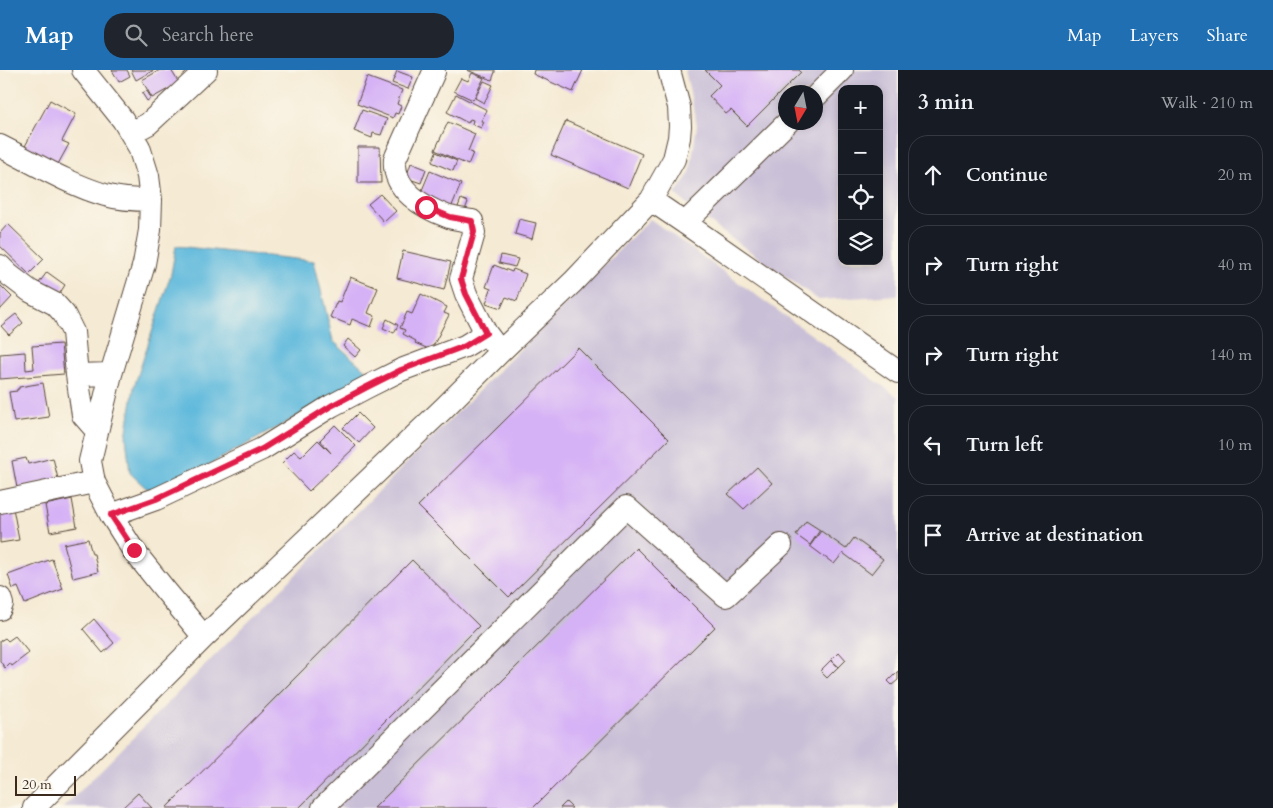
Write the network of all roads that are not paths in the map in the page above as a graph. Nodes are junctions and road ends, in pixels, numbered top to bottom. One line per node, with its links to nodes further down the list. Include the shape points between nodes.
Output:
1 (83, 70): 8 (street)
2 (206, 70): 8 (street, via 152,120)
3 (669, 70): 11 (street, via 679,107 679,138 674,159)
4 (842, 70): 6 (street)
5 (434, 72): 14 (street, via 395,159 394,169 406,191 426,207 450,217 472,221 474,232 461,279)
6 (823, 89)
7 (780, 130): 12 (street)
8 (131, 133): 10 (street, via 146,169)
9 (0, 146): 10 (street, via 80,186 106,195)
10 (151, 200): 17 (street, via 144,264)
11 (651, 200): 12 (street); 15 (street)
12 (685, 223): 16 (street)
13 (0, 266): 18 (street, via 30,291 56,304 64,314 73,332)
14 (486, 333): 15 (street); 22 (street, via 465,346 401,370 367,387 262,449 156,499)
15 (500, 352): 26 (street)
16 (898, 372)
17 (111, 374): 18 (street); 19 (street)
18 (76, 375): 19 (street, via 83,416)
19 (97, 431): 20 (street, via 90,461)
20 (94, 482): 21 (street); 22 (street)
21 (0, 502)
22 (111, 515): 26 (street, via 164,590)
23 (781, 545): 28 (street, via 726,596 626,507)
24 (0, 598): 25 (street)
25 (0, 609)
26 (204, 637): 27 (street)
27 (34, 808)
28 (323, 808)

